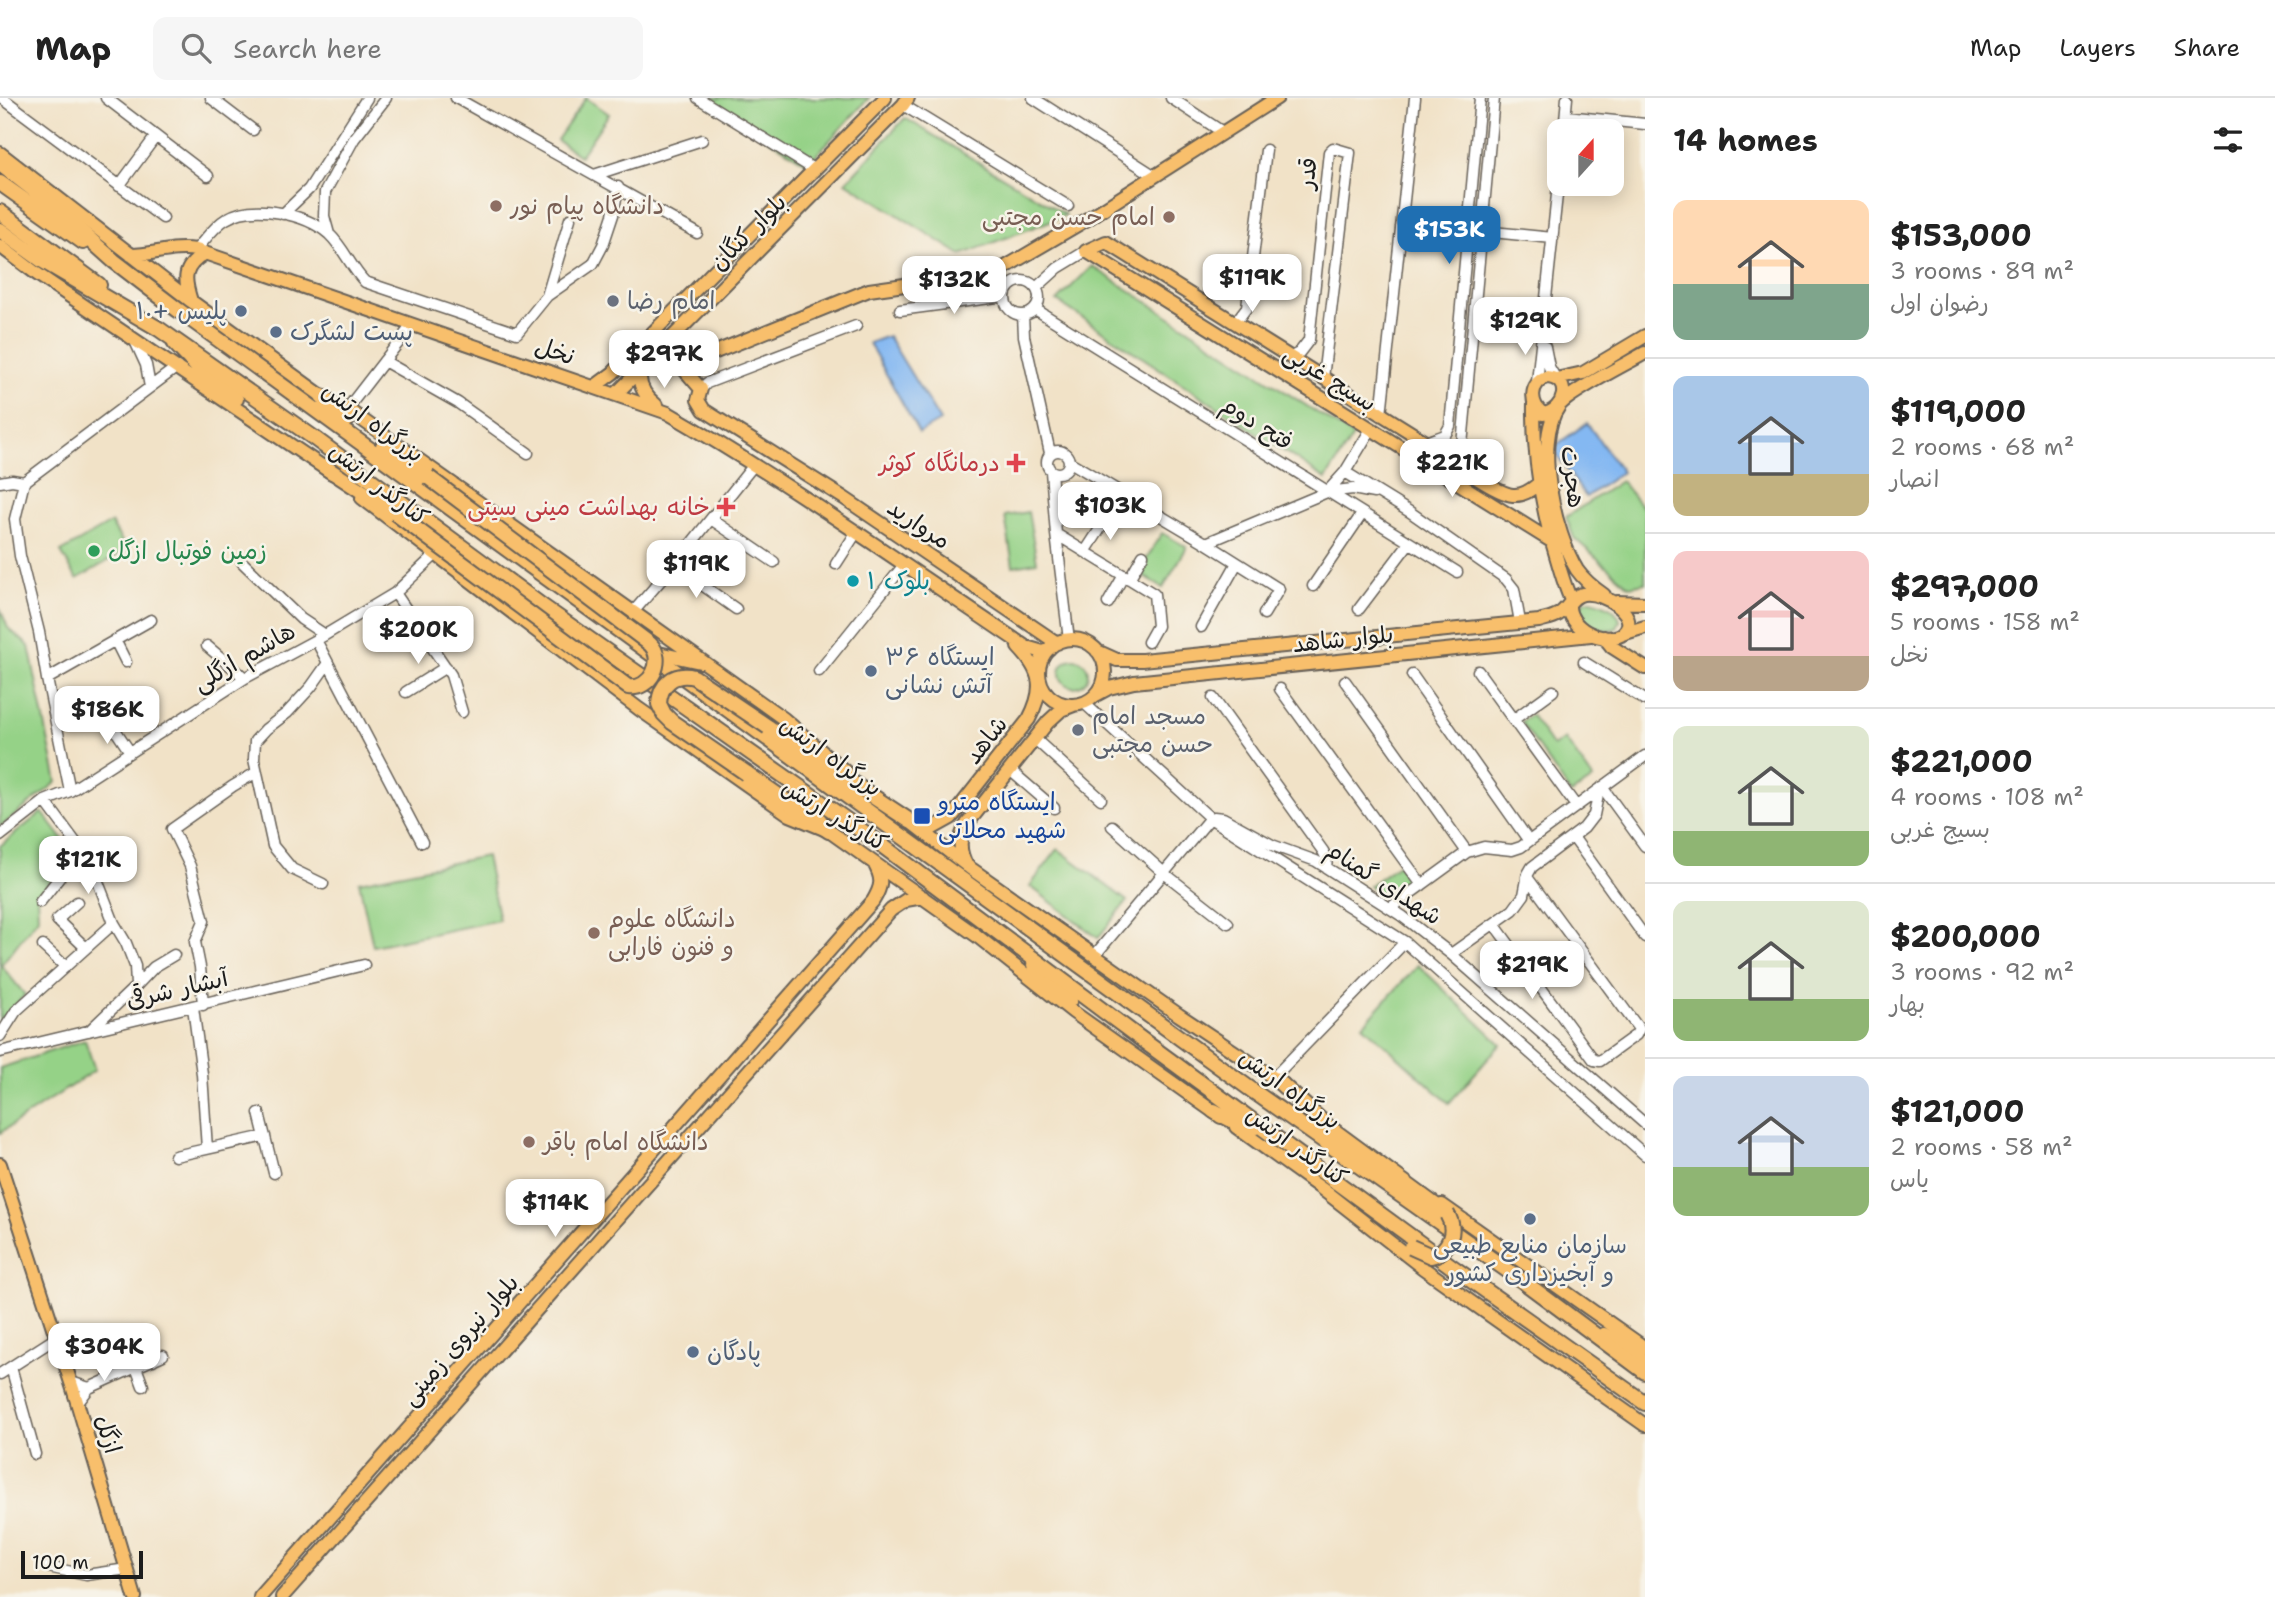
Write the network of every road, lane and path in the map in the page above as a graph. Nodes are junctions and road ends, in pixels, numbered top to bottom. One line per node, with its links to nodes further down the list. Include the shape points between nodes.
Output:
1 (2, 98): 33 (street)
2 (106, 98): 22 (street)
3 (211, 98): 20 (street)
4 (367, 98): 38 (street, via 309,189)
5 (386, 98): 46 (street, via 354,139 325,192)
6 (456, 98): 29 (street)
7 (698, 98): 27 (street)
8 (885, 98): 27 (main road, بلوار کنگان)
9 (1033, 98): 31 (street)
10 (1171, 98): 21 (street)
11 (1277, 98): 21 (main road)
12 (1415, 98): 41 (street)
13 (1480, 98): 43 (street)
14 (1494, 98): 44 (street)
15 (1567, 98): 17 (street)
16 (901, 100): 36 (street); 58 (main road, بلوار کنگان)
17 (1566, 116): 18 (street); 19 (street)
18 (1566, 119)
19 (1645, 124)
20 (253, 130)
21 (1224, 133): 31 (main road)
22 (156, 136): 30 (street); 33 (street)
23 (702, 140): 29 (street)
24 (1266, 150): 62 (street, via 1248,307)
25 (0, 153): 28 (main road, کنارگذر ارتش)
26 (0, 163): 28 (main road); 52 (highway, بزرگراه ارتش)
27 (815, 170): 55 (main road, بلوار کنگان)
28 (28, 173): 51 (main road, کنارگذر ارتش)
29 (594, 175): 34 (street)
30 (208, 176)
31 (1155, 176): 71 (main road, via 997,272 869,290)
32 (0, 183): 52 (highway)
33 (120, 186): 39 (street)
34 (618, 187): 45 (street); 54 (street, via 614,215 593,264)
35 (1557, 196): 47 (street)
36 (1068, 206)
37 (0, 212): 65 (highway)
38 (283, 214): 46 (street, via 307,220); 50 (street, via 242,213 225,219)
39 (163, 218)
40 (570, 219): 54 (street)
41 (1401, 228): 43 (street); 91 (street)
42 (0, 230): 65 (highway, بزرگراه ارتش, via 43,261)
43 (1468, 231): 93 (street, via 1450,426 1446,435)
44 (1482, 231): 47 (street); 99 (street)
45 (697, 233)
46 (329, 234): 54 (street, via 365,282 517,333)
47 (1553, 238): 67 (street)
48 (0, 246): 69 (main road, کنارگذر ارتش)
49 (1086, 251): 53 (street); 62 (main road, بسیج غربی, via 1106,242); 92 (main road, بسیج غربی)
50 (200, 252): 51 (main road, نخل, via 170,249); 57 (main road, via 187,271 185,283); 63 (main road, نخل)
51 (131, 255): 57 (main road, کنارگذر ارتش)
52 (114, 261): 147 (highway, بزرگراه ارتش)
53 (1036, 288): 56 (street, via 1026,282 1015,283); 59 (street)
54 (547, 296)
55 (690, 296): 58 (main road); 77 (main road, بلوار کنگان)
56 (1005, 296): 60 (street); 61 (street, via 1010,310)
57 (191, 301): 86 (main road, کنارگذر ارتش)
58 (702, 309): 66 (main road, بلوار کنگان)
59 (1035, 309): 61 (street); 105 (street, فتح دوم)
60 (900, 310)
61 (1023, 315): 95 (street)
62 (1235, 323): 72 (main road, بسیج غربی)
63 (412, 325): 73 (street); 83 (main road, نخل)
64 (856, 326): 84 (street)
65 (159, 329): 98 (main road, via 196,367); 178 (highway, بزرگراه ارتش)
66 (676, 335): 71 (main road, via 680,354); 74 (main road, بلوار کنگان)
67 (1543, 336): 80 (street); 81 (street)
68 (1645, 336): 80 (main road, via 1583,373)
69 (133, 337): 76 (main road, کنارگذر ارتش); 82 (street)
70 (1645, 353): 88 (main road)
71 (701, 356): 75 (main road)
72 (1291, 357): 78 (main road, بسیج غربی); 78 (street, قدر, via 1309,341 1329,152 1340,149 1350,153)
73 (384, 361): 89 (street); 94 (street, via 458,403)
74 (645, 366): 75 (main road); 79 (main road, بلوار کنگان); 90 (main road, via 639,378 646,397)
75 (681, 366): 84 (main road, مروارید)
76 (177, 367): 82 (street); 98 (main road, کنارگذر ارتش)
77 (613, 373): 79 (main road, via 611,380 616,384); 83 (main road, بلوار کنگان)
78 (1323, 378): 91 (main road, بسیج غربی)
79 (631, 379): 85 (main road, بلوار کنگان)
80 (1556, 379): 81 (main road); 88 (main road, via 1564,393)
81 (1536, 382): 87 (main road)
82 (150, 387): 103 (street)
83 (594, 387): 85 (main road, نخل)
84 (701, 389): 145 (main road, مروارید, via 698,400 704,410 844,498)
85 (616, 394): 90 (main road, نخل)
86 (322, 396): 89 (main road, کنارگذر ارتش); 98 (highway, bridge, via 334,410 650,644 657,657 650,679 628,687 395,513)
87 (1534, 403): 88 (main road, via 1543,414); 104 (main road, هجرت)
88 (1561, 403): 128 (main road, هجرت, via 1547,439 1560,531 1578,571)
89 (347, 409): 134 (main road, کنارگذر ارتش)
90 (668, 413): 97 (main road, نخل)
91 (1381, 415): 92 (main road); 93 (main road, بسیج غربی)
92 (1371, 429): 101 (street); 112 (main road, بسیج غربی)
93 (1426, 442): 99 (main road, بسیج غربی)
94 (527, 453)
95 (1050, 453): 96 (street, via 1065,452); 100 (street, via 1046,460)
96 (1070, 462): 100 (street, via 1065,471); 113 (street)
97 (753, 466): 109 (street); 110 (main road, نخل)
98 (325, 467): 116 (main road, کنارگذر ارتش)
99 (1460, 467): 104 (main road, بسیج غربی, via 1511,495)
100 (1051, 471): 111 (street)
101 (1345, 472): 105 (street); 106 (street)
102 (0, 482): 103 (street)
103 (24, 482): 161 (street, via 16,529)
104 (1538, 484): 112 (main road, هجرت)
105 (1327, 492): 106 (street, via 1353,489); 107 (street, فتح دوم); 113 (street)
106 (1381, 494): 137 (street, via 1506,579 1514,589)
107 (1362, 514): 114 (street, فتح دوم); 126 (street)
108 (1109, 515): 115 (street)
109 (711, 519): 119 (street); 121 (street)
110 (856, 533): 122 (street); 123 (main road, نخل)
111 (1056, 534): 115 (street); 145 (street)
112 (1551, 541): 129 (main road, هجرت)
113 (1206, 543): 120 (street)
114 (1409, 543): 124 (street, فتح دوم); 133 (street)
115 (1085, 552): 125 (street)
116 (435, 555): 127 (street, هاشم ازگلی); 190 (main road, کنارگذر ارتش, via 639,709 790,815)
117 (1143, 555): 125 (street)
118 (242, 562): 142 (street)
119 (774, 562)
120 (1237, 562): 135 (street, via 1279,589); 139 (street)
121 (674, 565): 132 (street); 134 (street)
122 (836, 565)
123 (904, 565): 140 (main road, نخل); 156 (street)
124 (1457, 572)
125 (1127, 577): 130 (street); 144 (street, via 1154,594 1157,626)
126 (1313, 586)
127 (395, 593): 142 (street, هاشم ازگلی); 154 (street)
128 (1612, 600): 129 (main road, via 1586,594); 131 (main road); 141 (main road, via 1629,618 1628,626)
129 (1570, 602): 137 (main road, بلوار شاهد, via 1557,616); 141 (main road, via 1569,613 1579,627)
130 (1108, 603)
131 (1645, 603)
132 (736, 609)
133 (1359, 609)
134 (634, 611): 153 (main road, کنارگذر ارتش)
135 (1264, 614)
136 (151, 620): 143 (street)
137 (1520, 622): 148 (main road, بلوار شاهد, via 1142,660 1117,660)
138 (1645, 626): 141 (main road, بلوار شاهد)
139 (1201, 627)
140 (1006, 634): 145 (main road, via 1035,651); 160 (main road)
141 (1609, 636): 149 (main road); 155 (main road, via 1612,648); 166 (main road, بلوار شاهد, via 1576,635 1134,682)
142 (320, 638): 152 (street); 158 (street, هاشم ازگلی)
143 (115, 640): 150 (street); 161 (street)
144 (1148, 642)
145 (1059, 644): 148 (main road, via 1080,640); 160 (main road, via 1040,666)
146 (207, 646): 158 (street)
147 (648, 651): 153 (main road); 243 (highway, بزرگراه ارتش, via 1241,1083)
148 (1097, 651): 166 (main road, via 1104,678)
149 (1645, 660)
150 (126, 662)
151 (1584, 662): 168 (street)
152 (328, 663): 177 (street, via 311,687 255,741); 194 (street)
153 (704, 663): 187 (main road, کنارگذر ارتش, via 784,719)
154 (446, 667): 165 (street); 170 (street)
155 (1645, 668)
156 (819, 671)
157 (1478, 671): 171 (street)
158 (242, 674): 174 (street, هاشم ازگلی)
159 (1412, 675): 193 (street)
160 (1040, 677): 169 (main road, via 1050,697); 185 (main road, شاهد, via 1029,719)
161 (47, 679): 180 (street)
162 (1345, 681): 196 (street)
163 (1280, 689): 204 (street)
164 (1553, 691): 171 (street)
165 (405, 692)
166 (1096, 695): 169 (main road)
167 (1213, 698): 199 (street, via 1324,850)
168 (1645, 700)
169 (1079, 704): 173 (main road, شاهد, via 1061,710); 186 (street)
170 (462, 712)
171 (1513, 720): 183 (street)
172 (110, 722): 174 (street)
173 (1035, 739): 176 (main road, شاهد); 181 (street)
174 (130, 752): 180 (street, هاشم ازگلی)
175 (1645, 756): 179 (street)
176 (1010, 770): 184 (street); 188 (main road, شاهد)
177 (257, 772): 203 (street, via 273,846 292,869); 225 (street, via 172,829 190,866 204,921 195,942 201,967)
178 (786, 777): 190 (main road); 214 (highway, بزرگراه ارتش)
179 (1600, 789): 183 (street); 192 (street, via 1591,820); 195 (street)
180 (70, 790): 182 (street, هاشم ازگلی)
181 (1101, 799)
182 (44, 801): 191 (street, هاشم ازگلی); 197 (street)
183 (1576, 806): 193 (street)
184 (1054, 807)
185 (954, 815): 187 (main road, via 930,828); 188 (main road, via 956,826)
186 (1210, 818): 199 (street, شهدای گمنام, via 1218,816); 201 (street); 216 (street)
187 (909, 821): 190 (highway, bridge, via 694,677 682,675 668,681 659,704 664,715); 200 (main road, کنارگذر ارتش)
188 (967, 824): 200 (main road, via 960,848)
189 (1112, 826): 201 (street)
190 (829, 831): 198 (main road, کنارگذر ارتش)
191 (0, 836)
192 (1573, 837): 202 (street, via 1532,867); 215 (street)
193 (1530, 841): 196 (street, via 1514,850)
194 (422, 842)
195 (1645, 846)
196 (1467, 852): 204 (street)
197 (86, 858): 207 (street, via 63,873); 211 (street)
198 (874, 863): 205 (main road, کنارگذر ارتش); 206 (main road, via 881,887)
199 (1326, 867): 209 (street, شهدای گمنام)
200 (970, 869): 221 (main road, کنارگذر ارتش)
201 (1164, 873): 212 (street); 221 (street)
202 (1527, 877): 213 (street, via 1520,903); 213 (street, via 1639,1029 1636,1035 1600,1061 1594,1060)
203 (323, 884)
204 (1422, 885): 209 (street)
205 (923, 897): 210 (main road, بلوار نیروی زمینی, via 906,900); 230 (main road, کنارگذر ارتش)
206 (873, 901): 210 (main road, via 890,894 895,902); 226 (main road, بلوار نیروی زمینی)
207 (40, 902)
208 (77, 902): 218 (street, via 57,920)
209 (1391, 908): 219 (street, شهدای گمنام)
210 (891, 910): 227 (main road, بلوار نیروی زمینی)
211 (114, 923): 218 (street); 224 (street, via 135,966)
212 (1228, 923)
213 (1494, 923): 219 (street)
214 (997, 931): 230 (main road); 244 (highway, بزرگراه ارتش)
215 (1645, 937)
216 (1405, 942): 232 (street); 238 (street)
217 (43, 946): 223 (street)
218 (86, 948): 223 (street)
219 (1451, 954): 235 (street, شهدای گمنام)
220 (174, 955): 224 (street)
221 (1095, 956): 232 (main road, کنارگذر ارتش)
222 (364, 965): 225 (street, آبشار شرقی)
223 (65, 966): 229 (street, via 16,1011)
224 (136, 986): 228 (street)
225 (198, 1006): 228 (street, آبشار شرقی); 237 (street)
226 (775, 1015): 227 (main road); 259 (main road, بلوار نیروی زمینی)
227 (788, 1027): 261 (main road, بلوار نیروی زمینی)
228 (89, 1031): 231 (street, آبشار شرقی)
229 (0, 1036)
230 (1128, 1049): 233 (main road, کنارگذر ارتش)
231 (0, 1052)
232 (1275, 1078): 233 (highway, bridge, via 1307,1110 1447,1214 1452,1229 1442,1251 1431,1256 1410,1247 1248,1128); 247 (main road, کنارگذر ارتش, via 1407,1180)
233 (1214, 1111): 242 (main road, کنارگذر ارتش)
234 (259, 1112): 236 (street)
235 (1645, 1124)
236 (265, 1136): 237 (street); 241 (street)
237 (207, 1149): 239 (street)
238 (1645, 1155)
239 (176, 1156)
240 (1, 1173): 245 (main road, ازگل)
241 (274, 1173)
242 (1423, 1268): 244 (main road); 258 (main road, کنارگذر ارتش)
243 (1524, 1282): 248 (main road); 251 (highway, بزرگراه ارتش)
244 (1491, 1294): 256 (highway, بزرگراه ارتش)
245 (56, 1338): 249 (street); 253 (main road, ازگل)
246 (147, 1343): 250 (street, via 158,1358)
247 (1645, 1348)
248 (1645, 1361)
249 (11, 1367): 252 (street); 260 (street)
250 (136, 1367): 254 (street); 255 (street)
251 (1645, 1372)
252 (0, 1374)
253 (71, 1382): 255 (street); 257 (main road, ازگل)
254 (143, 1387)
255 (89, 1388): 257 (street)
256 (1645, 1403)
257 (77, 1404): 263 (main road, ازگل)
258 (1645, 1425)
259 (393, 1447): 261 (main road); 265 (main road, بلوار نیروی زمینی)
260 (35, 1454)
261 (405, 1458): 266 (main road, بلوار نیروی زمینی)
262 (48, 1567): 263 (street, via 86,1575)
263 (127, 1569): 264 (main road, ازگل)
264 (135, 1597)
265 (260, 1597)
266 (282, 1597)

